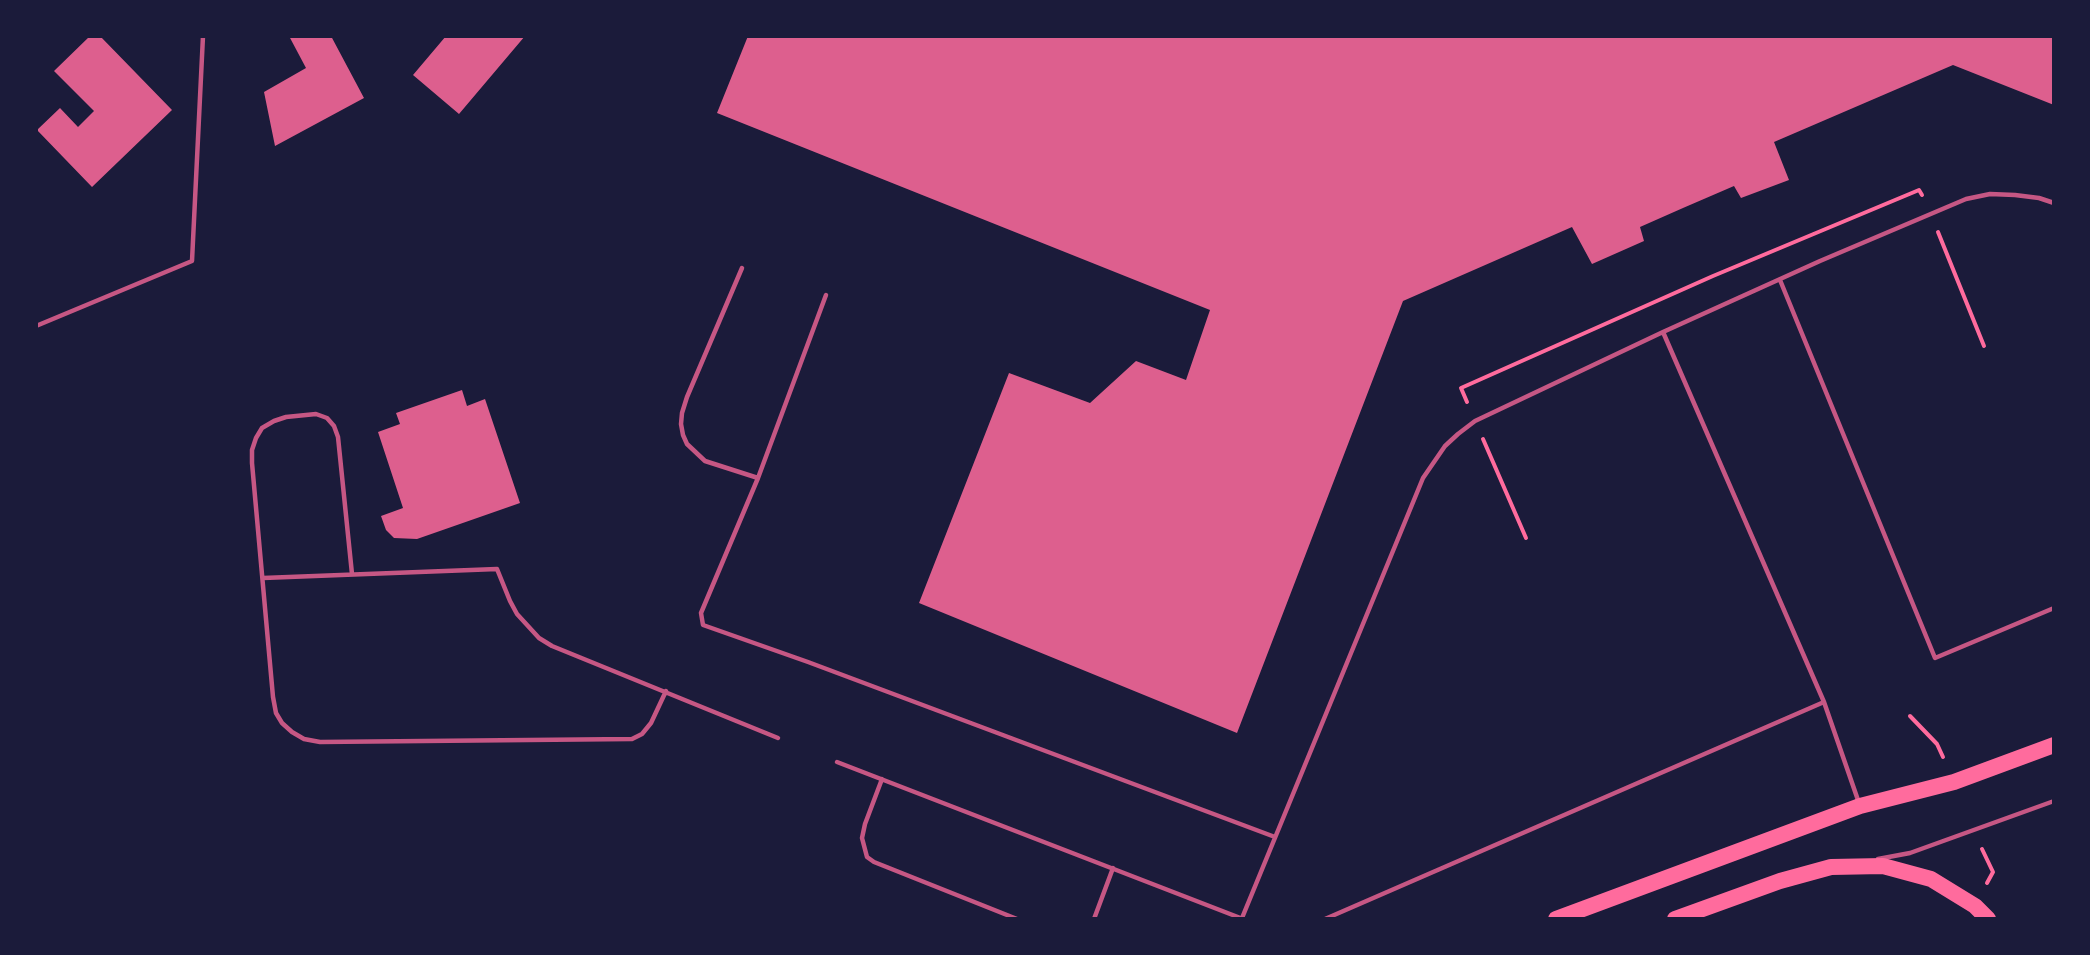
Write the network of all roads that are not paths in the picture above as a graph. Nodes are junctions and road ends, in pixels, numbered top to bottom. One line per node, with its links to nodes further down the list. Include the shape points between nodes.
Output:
1 (203, 36): 6 (lane, via 192,261)
2 (2054, 203): 4 (lane, via 2015,195 1990,194 1966,199)
3 (742, 268): 8 (lane, via 687,397 681,424 687,444 705,461)
4 (1780, 280): 7 (lane); 11 (lane, via 1935,658)
5 (826, 295): 8 (lane)
6 (36, 326)
7 (1663, 332): 13 (lane); 20 (lane, via 1475,421 1445,446 1423,477)
8 (758, 478): 20 (lane, via 701,613 703,625)
9 (352, 574): 10 (lane); 10 (lane, via 338,437 327,418 316,414 274,421 262,428 252,450); 12 (lane, via 497,569 510,602 539,638)
10 (263, 578): 12 (lane, via 276,713 282,723 304,739 632,739 651,723)
11 (2054, 608)
12 (666, 691): 14 (lane)
13 (1824, 702): 19 (lane); 26 (lane)
14 (778, 738)
15 (2054, 745): 19 (highway, via 1954,782)
16 (837, 762): 17 (lane)
17 (882, 779): 22 (lane); 23 (lane, via 862,838 867,857)
18 (2054, 801): 21 (lane, via 1910,854)
19 (1860, 806): 27 (highway)
20 (1275, 837): 25 (lane)
21 (1831, 867): 28 (highway); 29 (highway, via 1882,866 1931,879 1975,906)
22 (1113, 868): 24 (lane); 25 (lane)
23 (1017, 919)
24 (1094, 919)
25 (1243, 919)
26 (1325, 919)
27 (1556, 919)
28 (1675, 919)
29 (1988, 919)

